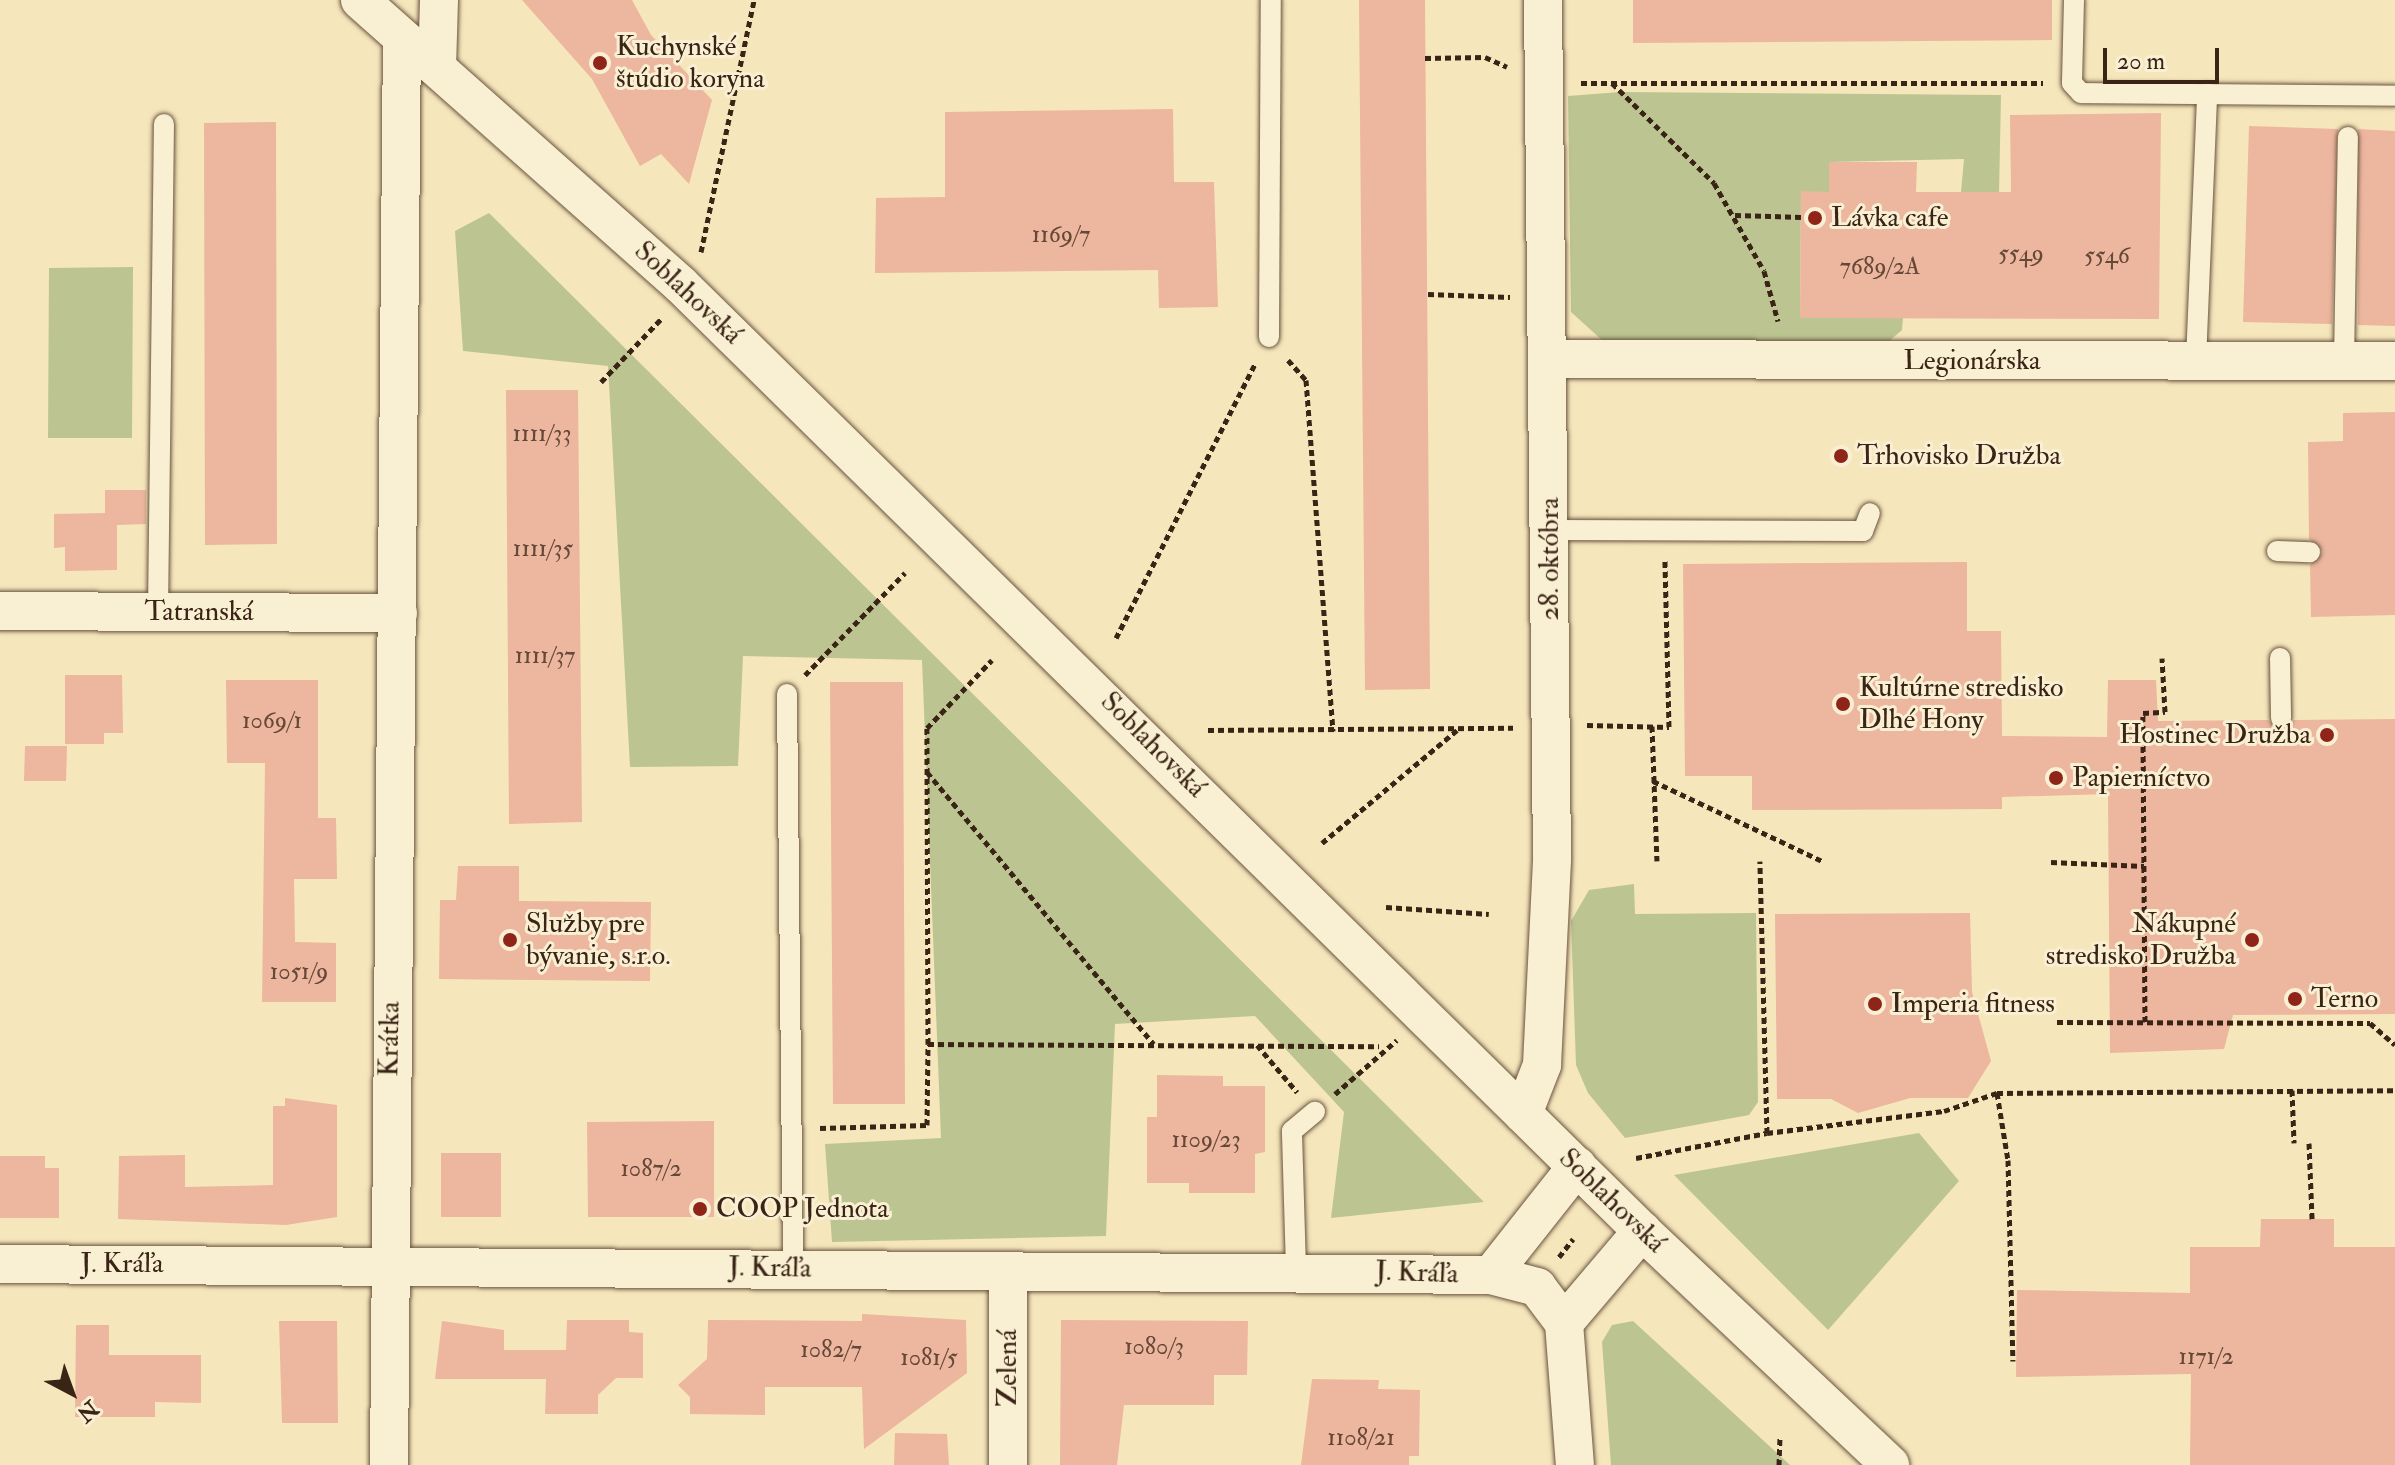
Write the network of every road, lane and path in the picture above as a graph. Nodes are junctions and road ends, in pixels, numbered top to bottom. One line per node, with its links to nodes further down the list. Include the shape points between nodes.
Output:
1 (360, 0): 7 (street, Soblahovská)
2 (439, 0): 9 (street)
3 (754, 0): 19 (path)
4 (1271, 0): 24 (lane)
5 (1543, 0): 10 (street, 28. októbra)
6 (2074, 0): 12 (lane)
7 (402, 38): 9 (street, Soblahovská); 38 (street)
8 (1425, 58): 10 (path, via 1485,57)
9 (437, 68): 73 (street, Soblahovská, via 681,285 952,545)
10 (1544, 83): 11 (path); 25 (street, 28. októbra)
11 (1612, 83): 12 (path); 17 (path, via 1697,163)
12 (2072, 83): 13 (lane, via 2081,93)
13 (2207, 93): 14 (lane); 26 (lane)
14 (2395, 96)
15 (164, 124): 37 (lane)
16 (2348, 137): 27 (lane)
17 (1734, 215): 18 (path); 23 (path, via 1764,271)
18 (1801, 217)
19 (709, 239)
20 (1428, 294): 21 (path)
21 (1523, 297)
22 (668, 307): 29 (path)
23 (1779, 326)
24 (1269, 337): 39 (path); 50 (path, via 1306,380)
25 (1549, 359): 26 (street, Legionárska); 32 (street, 28. októbra)
26 (2196, 361): 27 (street, Legionárska)
27 (2344, 361): 28 (street, Legionárska)
28 (2395, 361)
29 (601, 382)
30 (1870, 513): 31 (lane, via 1863,531)
31 (1665, 529): 32 (lane); 46 (path, via 1669,727)
32 (1550, 530): 73 (street, 28. októbra, via 1552,860 1542,1065)
33 (2277, 551): 34 (lane)
34 (2310, 552)
35 (905, 573): 43 (path)
36 (0, 611): 37 (street, Tatranská)
37 (158, 612): 38 (street, Tatranská)
38 (398, 613): 83 (street, Krátka)
39 (1116, 638)
40 (2162, 658): 58 (path, via 2165,712 2143,713)
41 (2280, 658): 44 (lane)
42 (992, 660): 51 (path, via 927,728)
43 (787, 694): 74 (lane)
44 (2281, 718)
45 (1574, 725): 46 (path)
46 (1652, 726): 52 (path)
47 (1457, 729): 48 (path); 50 (path); 53 (path)
48 (1498, 729)
49 (1208, 730): 50 (path)
50 (1333, 731)
51 (927, 771): 64 (path); 65 (path)
52 (1653, 781): 54 (path); 56 (path)
53 (1322, 843)
54 (1657, 861)
55 (1760, 861): 75 (path)
56 (1822, 861)
57 (2051, 862): 58 (path)
58 (2144, 866): 62 (path)
59 (1386, 907): 60 (path)
60 (1489, 914)
61 (2057, 1022): 62 (path)
62 (2145, 1022): 67 (path, via 2370,1023)
63 (1404, 1035): 72 (path)
64 (928, 1044): 65 (path); 74 (path, via 927,1125)
65 (1155, 1045): 66 (path)
66 (1257, 1045): 68 (path); 72 (path)
67 (2395, 1045)
68 (1379, 1046)
69 (2292, 1090): 70 (path); 71 (path); 76 (path)
70 (2395, 1090)
71 (1997, 1093): 75 (path, via 1944,1111); 89 (path, via 2008,1160)
72 (1315, 1112): 85 (lane, via 1292,1131)
73 (1523, 1114): 79 (street, Soblahovská)
74 (789, 1128): 84 (lane)
75 (1767, 1133): 78 (path)
76 (2294, 1143)
77 (2309, 1143): 80 (path)
78 (1636, 1158)
79 (1577, 1166): 81 (street, Soblahovská); 87 (street)
80 (2312, 1219)
81 (1642, 1231): 88 (street); 95 (street, Soblahovská)
82 (0, 1264): 83 (street, J. Kráľa)
83 (386, 1264): 84 (street, J. Kráľa); 91 (street, Krátka)
84 (793, 1268): 86 (street, J. Kráľa)
85 (1296, 1269): 86 (street, J. Kráľa); 87 (street, J. Kráľa)
86 (1008, 1271): 92 (street, Zelená)
87 (1491, 1275): 88 (street, J. Kráľa, via 1537,1287)
88 (1564, 1323): 93 (street)
89 (2013, 1361)
90 (1780, 1436): 94 (path)
91 (389, 1465)
92 (1008, 1465)
93 (1575, 1465)
94 (1779, 1465)
95 (1890, 1465)

